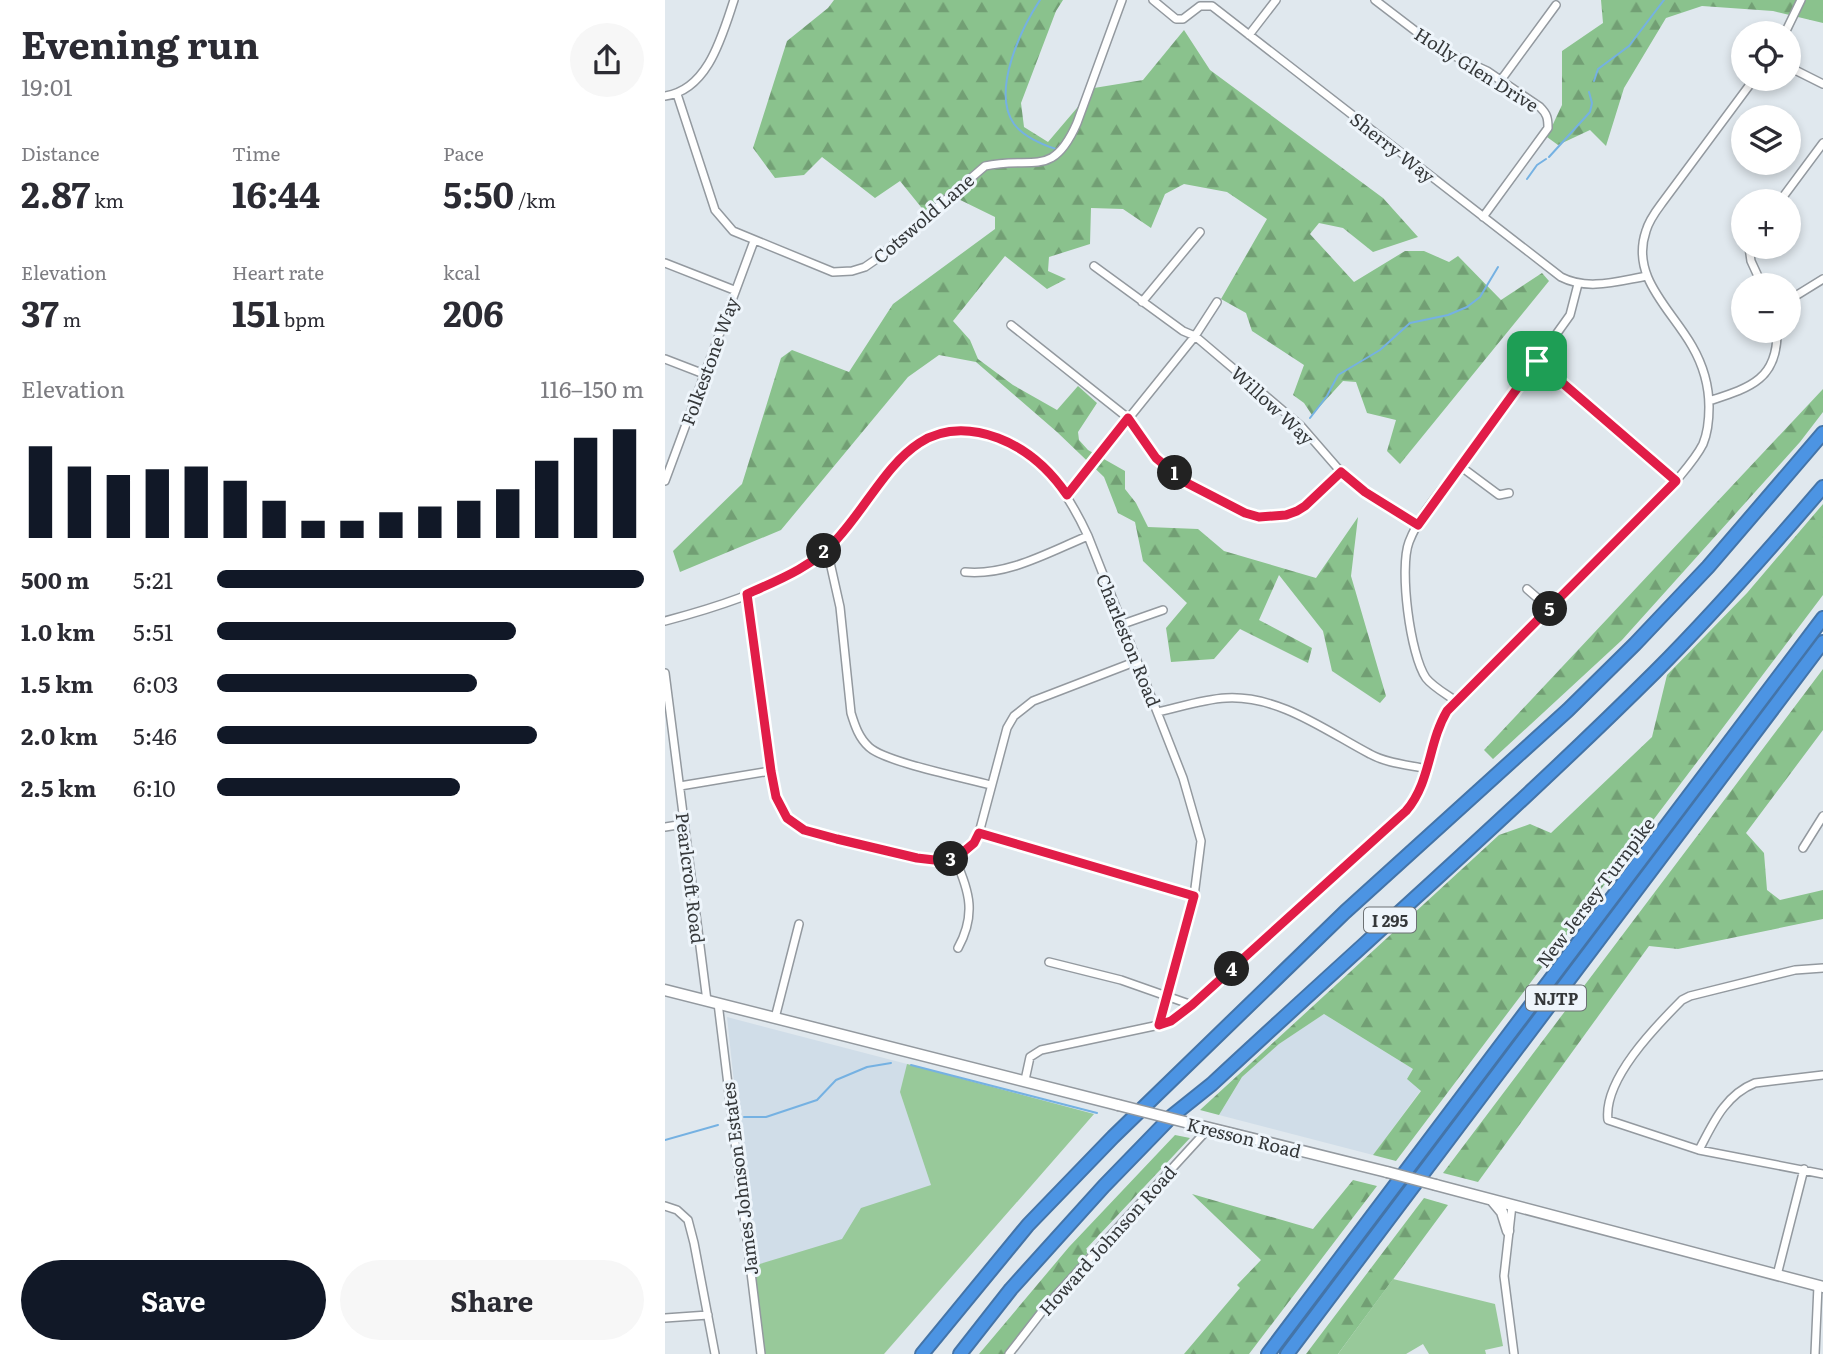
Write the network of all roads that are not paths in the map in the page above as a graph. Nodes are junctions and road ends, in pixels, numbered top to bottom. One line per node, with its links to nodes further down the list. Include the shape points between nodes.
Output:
1 (734, 0): 14 (street, via 711,59 699,78)
2 (1122, 0): 20 (street, Cotswold Lane, via 1077,123 1059,154 1032,164 985,166 878,258 852,271 833,272)
3 (1153, 0): 9 (street, Sherry Way, via 1176,19 1200,6 1212,6)
4 (1276, 0): 9 (street)
5 (1375, 0): 11 (street, Holly Glen Drive, via 1439,49)
6 (1801, 0): 8 (street)
7 (1556, 5): 11 (street)
8 (1791, 21)
9 (1249, 36): 18 (street, Sherry Way)
10 (1801, 74): 12 (street)
11 (1501, 80): 18 (street, Holly Glen Drive, via 1546,113 1548,128)
12 (1823, 84)
13 (1745, 91): 23 (street, via 1651,220 1643,253)
14 (677, 94): 15 (street); 20 (street, Cotswold Lane, via 715,210 733,231)
15 (665, 96)
16 (1823, 143): 17 (street)
17 (1789, 189)
18 (1483, 217): 25 (street, Sherry Way, via 1560,277)
19 (1200, 232): 28 (street)
20 (754, 241): 26 (street, Folkestone Way)
21 (665, 264): 26 (street)
22 (1094, 266): 28 (street, Willow Way)
23 (1647, 276): 25 (street); 36 (street, via 1691,344 1702,367)
24 (1823, 279): 27 (street)
25 (1579, 284): 34 (street, via 1570,316)
26 (734, 290): 35 (street, Folkestone Way)
27 (1801, 293)
28 (1142, 302): 31 (street, Willow Way)
29 (1217, 302): 31 (street)
30 (1011, 325): 37 (street)
31 (1195, 336): 37 (street); 40 (street, Willow Way, via 1301,426)
32 (1776, 343): 36 (street, via 1776,353 1757,382)
33 (665, 359): 35 (street)
34 (1537, 361): 39 (street); 42 (street)
35 (704, 374): 41 (street, Folkestone Way)
36 (1709, 401): 42 (street, via 1702,447)
37 (1128, 418): 40 (street, via 1156,458 1185,482 1259,517 1297,511); 45 (street)
38 (1823, 433): 100 (highway, I 295, via 1708,568 1635,644 1345,912 1113,1137 1028,1225)
39 (1460, 466): 44 (street, via 1499,495); 46 (street)
40 (1341, 472): 46 (street, Willow Way)
41 (665, 481)
42 (1676, 481): 52 (street)
43 (1823, 487): 101 (highway, I 295, via 1656,671 1212,1084 1172,1115 1011,1289)
44 (1509, 493)
45 (1067, 495): 47 (street, Charleston Road); 48 (street, Charleston Road, via 1044,467 1006,441 985,433 942,432 905,454)
46 (1418, 525): 60 (street, via 1406,555 1411,632 1427,680)
47 (1088, 536): 49 (street, via 1017,565); 56 (street, Charleston Road)
48 (827, 549): 51 (street, Charleston Road, via 808,564); 64 (street, via 840,607 851,713 863,742 882,755)
49 (965, 572)
50 (1527, 589): 52 (street)
51 (747, 594): 55 (street, Charleston Road); 63 (street)
52 (1550, 609): 60 (street)
53 (1163, 610): 56 (street)
54 (1823, 618): 103 (highway, New Jersey Turnpike / NJTP)
55 (665, 621)
56 (1123, 624): 58 (street, Charleston Road)
57 (1823, 642): 104 (highway, New Jersey Turnpike / NJTP)
58 (1137, 661): 61 (street, Charleston Road); 64 (street, via 1022,708 1007,728)
59 (665, 673): 65 (street, Pearlcroft Road)
60 (1456, 701): 62 (street, via 1441,721)
61 (1158, 712): 62 (street, via 1211,700 1247,699 1305,717 1381,759); 72 (street, Charleston Road, via 1198,824 1201,841)
62 (1427, 769): 81 (street, via 1419,793 1406,811)
63 (771, 771): 65 (street); 71 (street, via 780,809 804,830 917,858)
64 (990, 785): 69 (street)
65 (680, 786): 67 (street, Pearlcroft Road)
66 (1823, 816): 70 (street)
67 (684, 824): 68 (street); 79 (street, Pearlcroft Road)
68 (665, 827)
69 (979, 833): 71 (street); 72 (street)
70 (1803, 848)
71 (955, 859): 74 (street, via 969,895 965,934)
72 (1194, 896): 78 (street, Charleston Road)
73 (799, 924): 82 (street)
74 (958, 948)
75 (1049, 962): 78 (street)
76 (1823, 968): 87 (street, via 1795,970 1690,996 1637,1048 1606,1105 1608,1119)
77 (665, 990): 79 (street, Kresson Road)
78 (1168, 996): 81 (street); 83 (street, Charleston Road)
79 (707, 1000): 80 (street, Kresson Road)
80 (718, 1003): 82 (street, Kresson Road); 99 (street, James Johnson Estates)
81 (1192, 1005): 83 (street)
82 (775, 1018): 85 (street, Kresson Road)
83 (1159, 1025): 85 (street, via 1041,1050 1030,1057)
84 (1823, 1075): 87 (street, via 1746,1087 1720,1110)
85 (1025, 1080): 86 (street, Kresson Road, bridge)
86 (1209, 1128): 90 (street, Kresson Road, bridge); 102 (street, Howard Johnson Road, via 1047,1305)
87 (1699, 1150): 88 (street)
88 (1804, 1170): 89 (street); 94 (street)
89 (1823, 1174)
90 (1492, 1200): 91 (street, Kresson Road); 93 (street)
91 (1511, 1205): 93 (street); 94 (street, Kresson Road)
92 (665, 1206): 96 (street, via 688,1220)
93 (1508, 1231): 105 (street, via 1504,1276)
94 (1777, 1275): 95 (street, Kresson Road)
95 (1821, 1286): 106 (street)
96 (708, 1315): 97 (street); 98 (street)
97 (665, 1318)
98 (715, 1354)
99 (761, 1354)
100 (922, 1354)
101 (960, 1354)
102 (1009, 1354)
103 (1268, 1354)
104 (1287, 1354)
105 (1514, 1354)
106 (1815, 1354)

